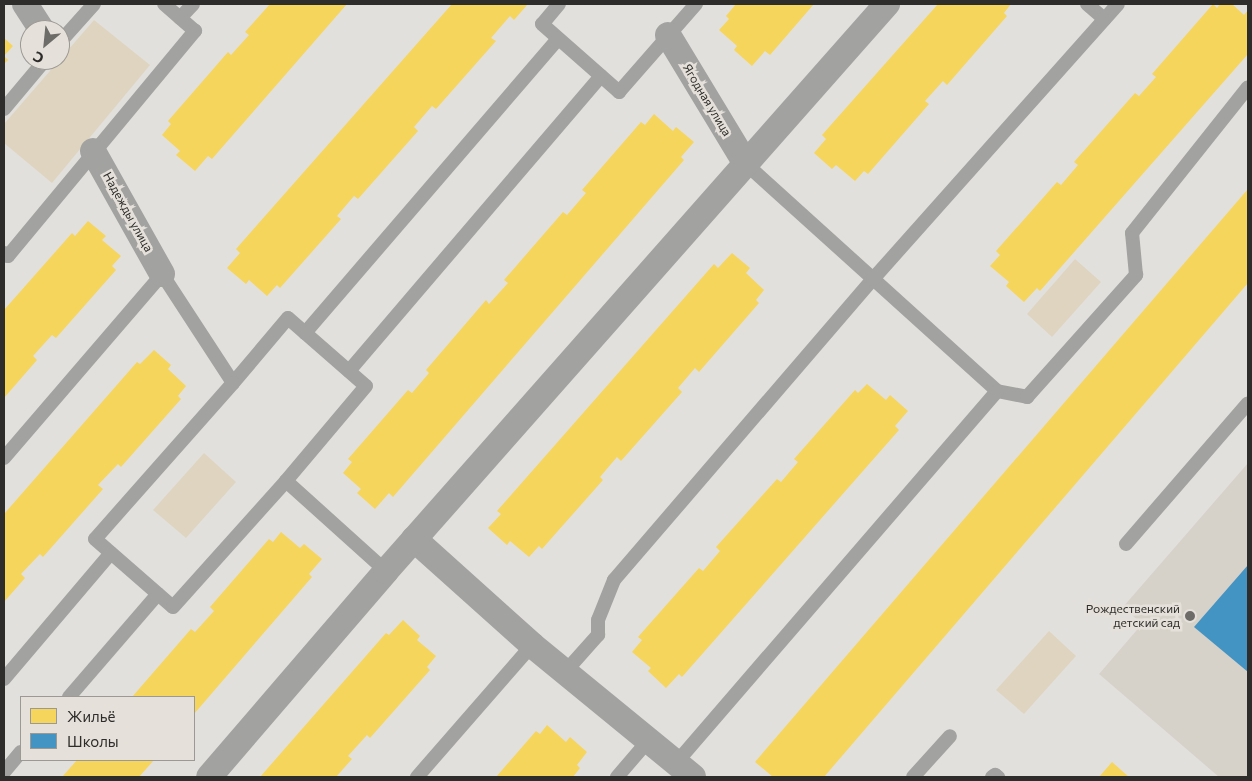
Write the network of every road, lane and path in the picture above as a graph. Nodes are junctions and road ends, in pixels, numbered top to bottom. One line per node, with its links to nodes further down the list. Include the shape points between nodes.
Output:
1 (25, 4): 12 (street)
2 (94, 4): 13 (lane)
3 (164, 4): 10 (lane)
4 (192, 4): 10 (lane)
5 (559, 4): 15 (lane, via 542,24)
6 (696, 4): 14 (lane)
7 (887, 4): 21 (street)
8 (1087, 4): 11 (lane)
9 (1118, 4): 11 (lane)
10 (180, 18): 20 (lane, via 195,31)
11 (1104, 19): 24 (lane)
12 (35, 20)
13 (70, 31)
14 (668, 36): 17 (lane, via 619,92); 21 (street, Ягодная улица)
15 (558, 39): 17 (lane); 25 (lane)
16 (37, 70): 19 (lane)
17 (602, 76): 26 (lane)
18 (1248, 86): 28 (lane, via 1132,233 1136,276 1027,397)
19 (4, 109)
20 (93, 151): 22 (lane, via 8,256); 23 (street, Надежды улица)
21 (746, 164): 24 (lane); 32 (street)
22 (4, 253)
23 (162, 274): 27 (lane); 30 (lane)
24 (873, 279): 28 (lane); 38 (lane, via 614,580 598,620 598,635)
25 (305, 333): 26 (lane); 27 (lane, via 288,318)
26 (349, 371): 31 (lane, via 366,386)
27 (233, 383): 34 (lane, via 95,539)
28 (997, 391): 44 (lane)
29 (1248, 404): 33 (lane)
30 (4, 458)
31 (286, 481): 35 (lane); 36 (lane, via 173,607)
32 (414, 540): 35 (street); 37 (street)
33 (1126, 544)
34 (111, 553): 36 (lane); 39 (lane)
35 (386, 571): 46 (street)
36 (158, 594): 40 (lane)
37 (532, 645): 38 (street); 47 (lane)
38 (565, 672): 42 (street)
39 (4, 679)
40 (69, 696)
41 (950, 736): 49 (lane)
42 (648, 741): 44 (street); 48 (lane)
43 (20, 753): 45 (lane)
44 (684, 770)
45 (4, 772)
46 (209, 777)
47 (418, 777)
48 (617, 777)
49 (912, 777)
50 (992, 777): 51 (lane)
51 (998, 777)

